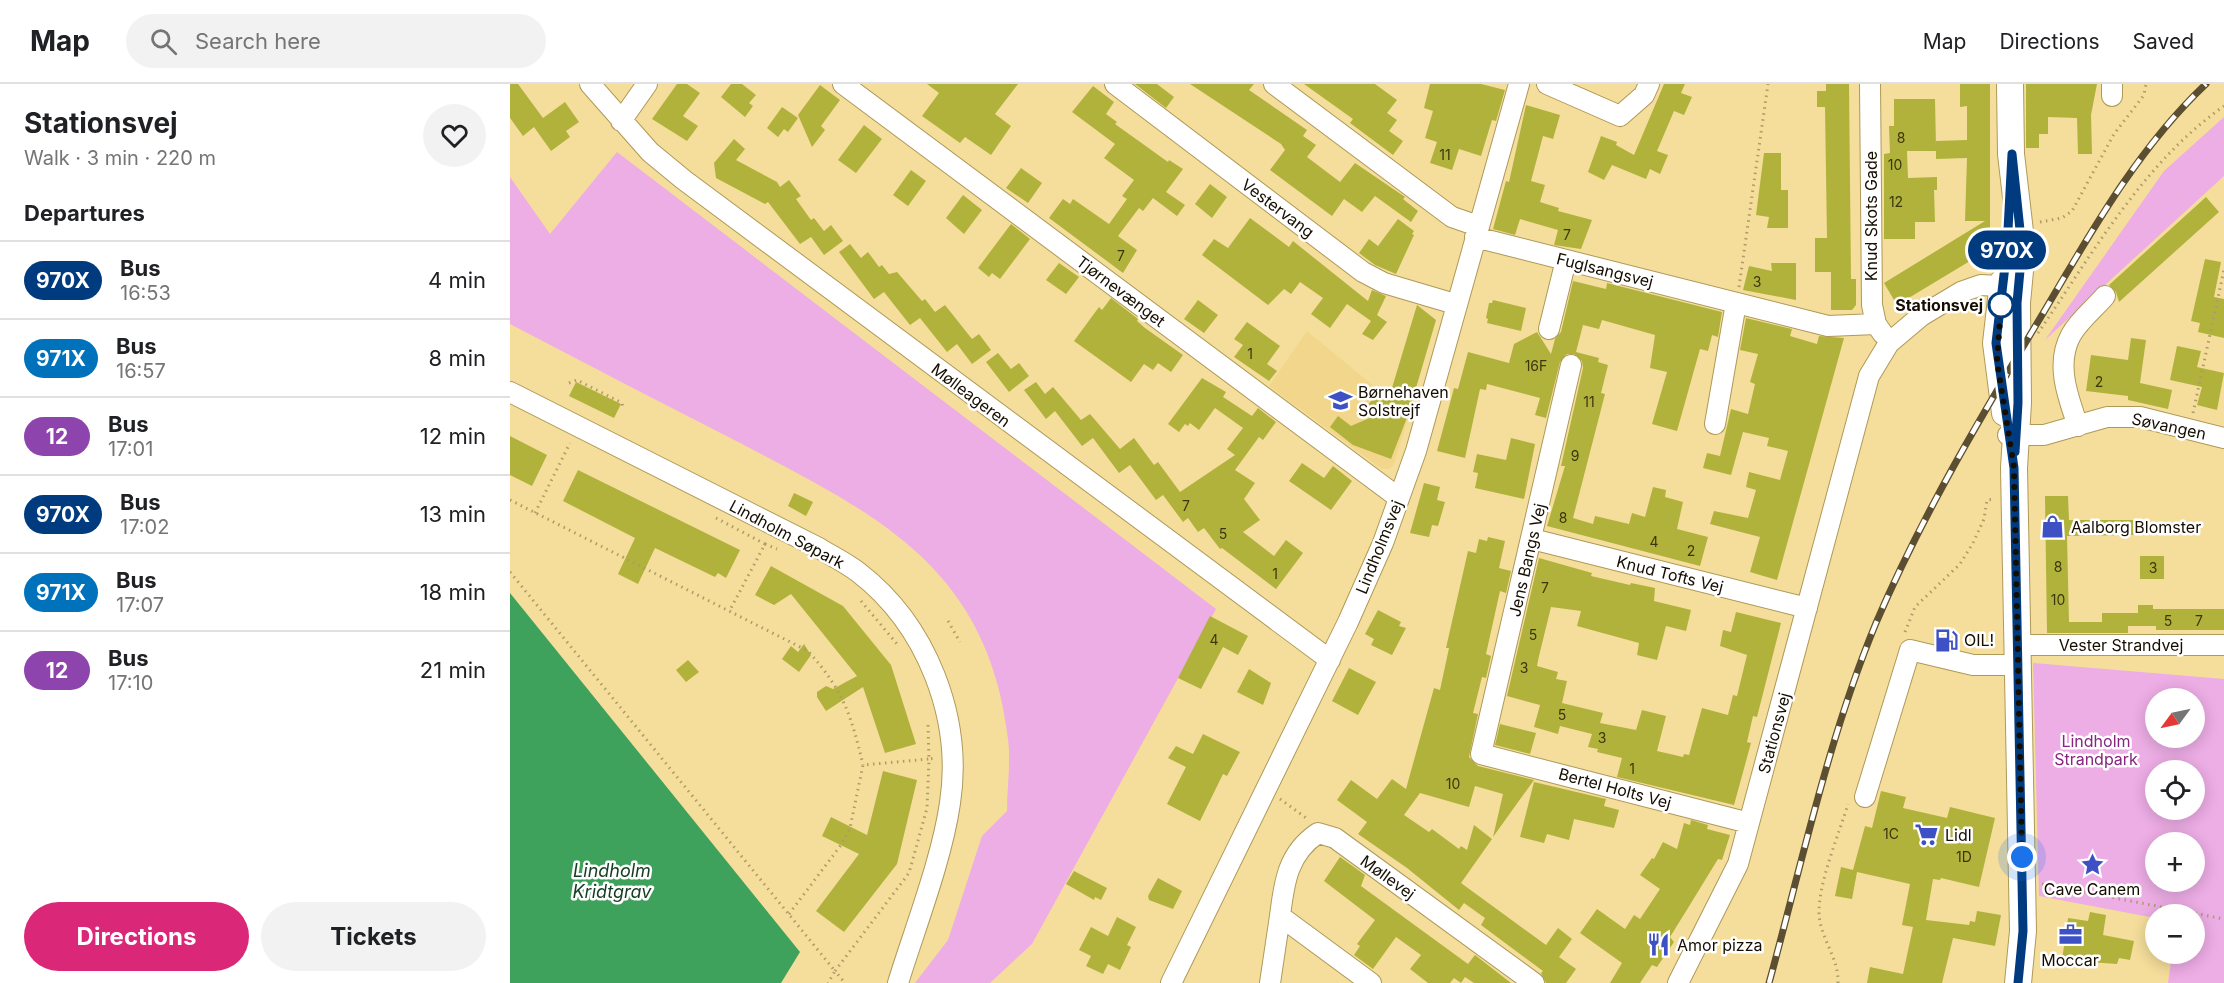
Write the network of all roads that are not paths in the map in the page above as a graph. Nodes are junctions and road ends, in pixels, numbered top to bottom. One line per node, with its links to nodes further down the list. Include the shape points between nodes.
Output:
1 (590, 84): 11 (street, Mølleageren)
2 (647, 84): 11 (street)
3 (843, 84): 27 (street, Tjørnevænget)
4 (1115, 84): 17 (street, Vestervang, via 1363,272 1384,283)
5 (1274, 84): 12 (street, Fuglsangsvej)
6 (1519, 84): 12 (street, Lindholmsvej)
7 (1547, 84): 8 (street, via 1620,116 1644,95)
8 (1649, 84)
9 (1870, 84): 18 (street, Knud Skots Gade, via 1872,305)
10 (2010, 84): 14 (main road)
11 (621, 121): 32 (street, Mølleageren, via 684,180)
12 (1476, 232): 13 (street, Fuglsangsvej); 17 (street, Lindholmsvej)
13 (1566, 260): 16 (street, Fuglsangsvej); 19 (street)
14 (2012, 286): 20 (street, Stationsvej, via 1981,285 1960,292 1912,321); 25 (main road, via 1996,343)
15 (2105, 296): 24 (street, via 2072,333 2065,348 2065,388)
16 (1736, 303): 18 (street, Fuglsangsvej, via 1828,326); 23 (street)
17 (1455, 304): 27 (street, Lindholmsvej)
18 (1876, 324): 20 (street, Knud Skots Gade)
19 (1549, 329)
20 (1889, 343): 29 (street, Stationsvej, via 1869,376)
21 (1571, 365): 28 (street, Jens Bangs Vej)
22 (510, 392): 37 (street, Lindholm Søpark, via 819,548 858,573 897,611 922,647 943,702 953,774 946,825)
23 (1715, 424)
24 (2078, 426): 25 (street, Søvangen, via 2044,435); 26 (street, Søvangen, via 2107,417 2140,417)
25 (2012, 435): 31 (main road)
26 (2224, 438)
27 (1400, 498): 32 (street, Lindholmsvej)
28 (1532, 539): 29 (street, Knud Tofts Vej); 33 (street, Jens Bangs Vej)
29 (1807, 609): 35 (street, Stationsvej)
30 (2224, 645): 31 (street, Vester Strandvej)
31 (2018, 655): 34 (street, Vester Strandvej, via 1973,665 1910,650); 43 (main road, via 2023,931)
32 (1330, 660): 38 (street, Lindholmsvej)
33 (1481, 754): 35 (street, Bertel Holts Vej)
34 (1858, 798)
35 (1749, 823): 42 (street, Stationsvej, via 1737,864)
36 (1280, 916): 39 (street); 40 (street); 41 (street, Møllevej, via 1284,880 1293,857 1318,833 1335,838)
37 (898, 983)
38 (1171, 983)
39 (1270, 983)
40 (1371, 983)
41 (1534, 983)
42 (1678, 983)
43 (2018, 983)

